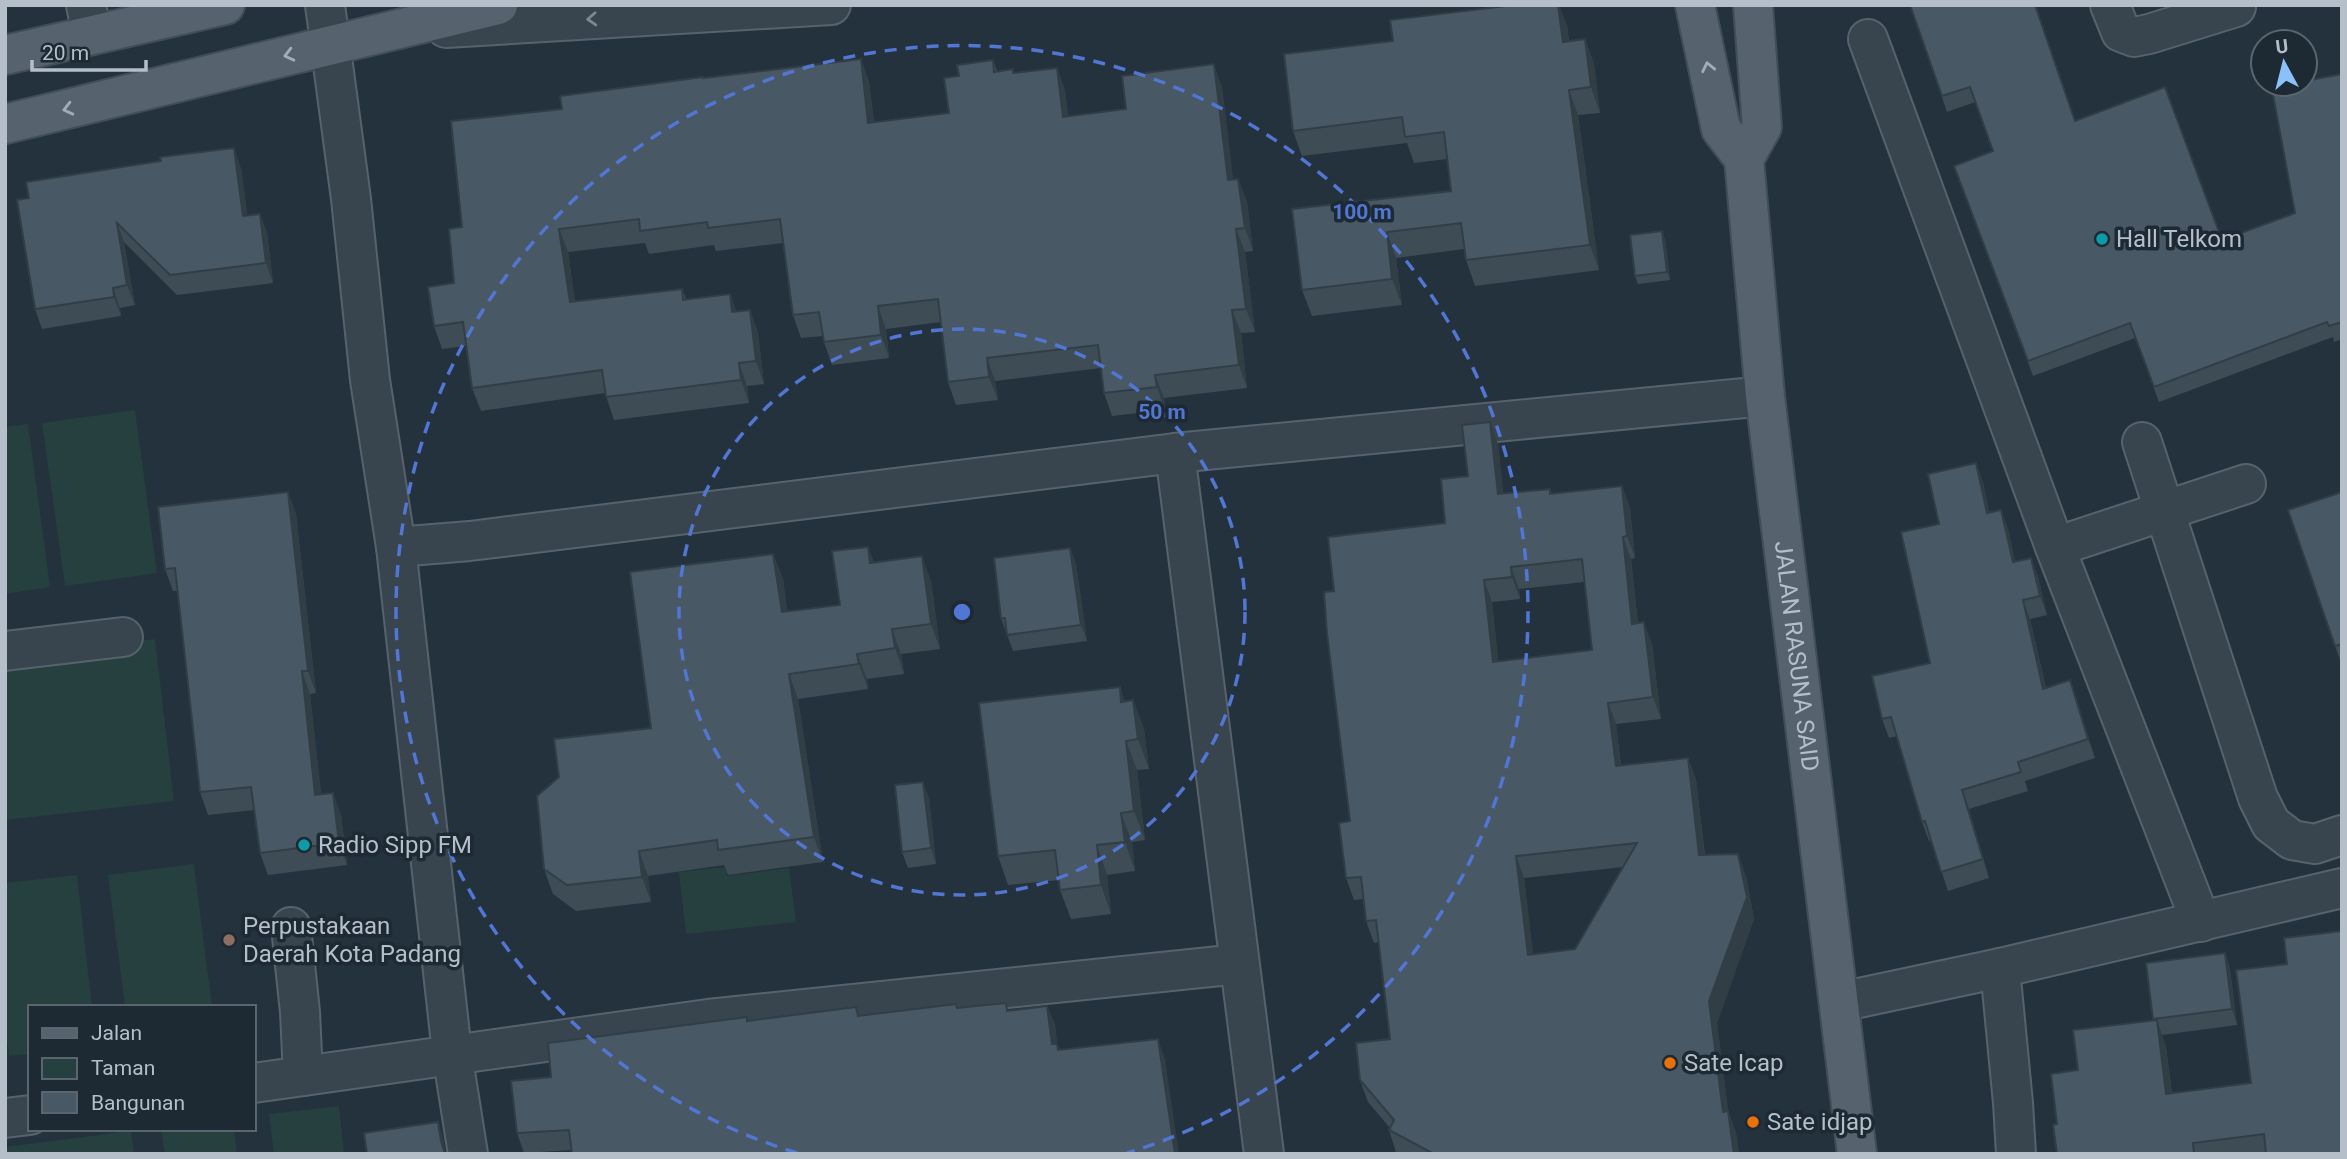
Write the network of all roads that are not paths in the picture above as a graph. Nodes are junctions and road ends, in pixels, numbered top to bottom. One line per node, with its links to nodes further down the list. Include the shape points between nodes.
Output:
1 (225, 5): 9 (main road)
2 (326, 5): 12 (street)
3 (498, 5): 10 (main road)
4 (831, 5): 10 (street, one-way to 10)
5 (1695, 5): 15 (main road, one-way to 5, via 1721,129)
6 (1753, 5): 15 (main road, via 1762,127)
7 (2110, 5): 8 (street, via 2120,32 2134,37)
8 (2236, 7)
9 (89, 20): 13 (main road)
10 (398, 31): 12 (main road)
11 (1868, 39): 21 (street)
12 (331, 45): 14 (main road, one-way to 14); 22 (street, via 370,380)
13 (5, 55)
14 (5, 124)
15 (1744, 159): 16 (main road, JALAN RASUNA SAID)
16 (1765, 396): 18 (street); 31 (main road, JALAN RASUNA SAID)
17 (2142, 442): 20 (street)
18 (1175, 453): 22 (street); 29 (street)
19 (2246, 484): 20 (street)
20 (2165, 510): 21 (street); 25 (street, via 2258,798 2271,824 2292,840 2315,844)
21 (2055, 547): 27 (street)
22 (396, 548): 32 (street)
23 (122, 637): 24 (street)
24 (5, 651)
25 (2342, 835)
26 (2342, 888): 27 (street)
27 (2201, 922): 30 (street)
28 (291, 927): 33 (street)
29 (1239, 964): 32 (street, via 708,1019); 38 (street)
30 (2000, 968): 31 (street); 40 (street)
31 (1840, 1002): 39 (main road, JALAN RASUNA SAID)
32 (452, 1053): 33 (street); 37 (street)
33 (303, 1076): 34 (street)
34 (256, 1083)
35 (28, 1115): 36 (street)
36 (5, 1118)
37 (468, 1154)
38 (1265, 1154)
39 (1857, 1154)
40 (2016, 1154)

